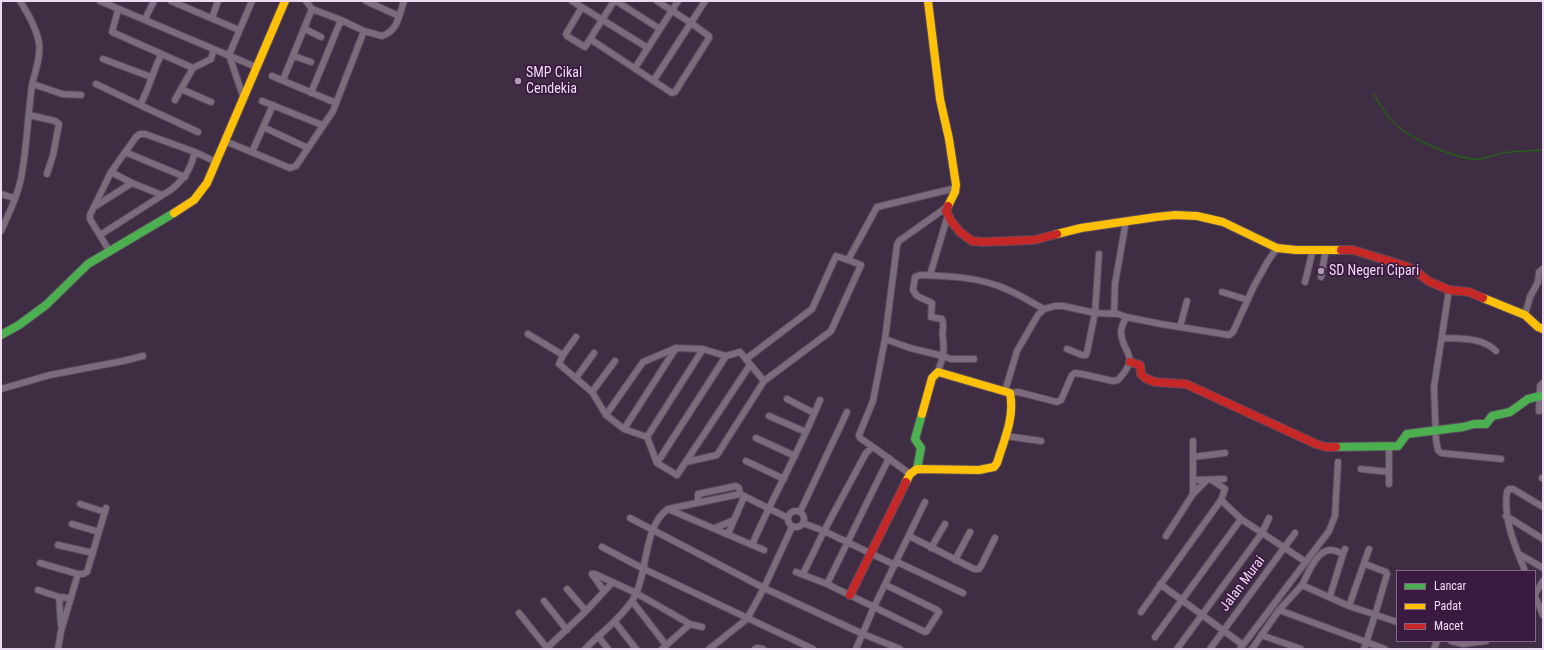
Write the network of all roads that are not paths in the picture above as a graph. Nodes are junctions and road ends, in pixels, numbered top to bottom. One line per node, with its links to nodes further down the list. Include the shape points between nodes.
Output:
1 (20, 1): 47 (street, via 32,20 39,42 39,58)
2 (100, 1): 19 (street)
3 (154, 1): 23 (street)
4 (171, 1): 22 (street)
5 (218, 1): 22 (street)
6 (252, 1): 29 (street)
7 (285, 1): 40 (street)
8 (306, 1): 18 (street)
9 (366, 1): 21 (street)
10 (404, 1): 21 (street)
11 (572, 1): 17 (street)
12 (615, 1): 25 (street); 28 (street)
13 (657, 1): 20 (street)
14 (678, 1): 20 (street)
15 (705, 1): 26 (street)
16 (928, 1): 73 (street, via 940,99 953,159)
17 (582, 7): 25 (street); 32 (street, via 566,35 583,47)
18 (312, 9): 24 (street); 27 (street)
19 (118, 10): 23 (street); 35 (street, via 112,32)
20 (672, 10): 26 (street); 28 (street)
21 (399, 16): 30 (street, via 392,31 382,36)
22 (212, 18): 29 (street)
23 (145, 19): 33 (street)
24 (341, 20): 30 (street); 50 (street)
25 (603, 20): 32 (street); 34 (street)
26 (691, 22): 46 (street); 46 (street, via 709,38 675,92 672,93)
27 (305, 29): 31 (street); 37 (street)
28 (660, 29): 34 (street)
29 (239, 30): 36 (street)
30 (364, 30): 56 (street)
31 (321, 37)
32 (590, 39): 42 (street)
33 (214, 48): 36 (street); 41 (street, via 211,59)
34 (648, 48): 42 (street)
35 (161, 55): 41 (street); 44 (street)
36 (229, 55): 40 (street); 52 (street)
37 (294, 56): 39 (street); 45 (street)
38 (103, 59): 44 (street)
39 (311, 62)
40 (256, 67): 52 (street)
41 (193, 68): 49 (street)
42 (635, 68): 46 (street)
43 (272, 76): 45 (street)
44 (151, 77): 57 (street)
45 (283, 80): 50 (street)
46 (654, 80)
47 (33, 84): 51 (street, via 62,94); 59 (street)
48 (96, 84): 57 (street)
49 (181, 89): 53 (street); 55 (street)
50 (311, 93): 56 (street)
51 (81, 95)
52 (243, 96): 63 (street)
53 (176, 100)
54 (262, 101): 58 (street)
55 (211, 102)
56 (336, 103): 60 (street)
57 (140, 105): 62 (street)
58 (273, 105): 60 (street); 61 (street)
59 (29, 115): 70 (street, via 59,124); 76 (street, via 22,174)
60 (322, 125): 64 (street)
61 (263, 127): 64 (street); 67 (street)
62 (198, 132)
63 (225, 141): 67 (street); 68 (street)
64 (308, 148): 67 (street, via 293,168)
65 (125, 152): 66 (street, via 136,137 142,134); 69 (street); 71 (street)
66 (195, 152): 68 (street); 71 (street)
67 (252, 152)
68 (216, 162): 86 (street, via 207,183 194,200)
69 (111, 172): 72 (street); 78 (street)
70 (47, 174)
71 (185, 177): 75 (street)
72 (132, 183): 75 (street); 78 (street)
73 (956, 188): 77 (street); 88 (street, via 877,207)
74 (1, 194): 76 (street)
75 (162, 195): 82 (street)
76 (14, 198): 81 (street)
77 (947, 207): 79 (street); 108 (street, via 897,245)
78 (92, 208): 82 (street, via 90,220)
79 (948, 215): 80 (street, via 965,237 983,242 1034,240 1081,228); 90 (street)
80 (1126, 221): 83 (street, via 1174,215 1197,216 1223,222); 99 (street, via 1115,284)
81 (1, 231)
82 (100, 235): 86 (street)
83 (1277, 248): 84 (street); 95 (street)
84 (1312, 249): 85 (street); 92 (street)
85 (1326, 249): 91 (street); 93 (street, via 1359,251 1405,266 1428,281)
86 (110, 252): 105 (street, via 88,264 30,318)
87 (1099, 254): 98 (street)
88 (848, 260): 118 (street, via 836,256 812,309); 125 (street, via 861,265 831,331)
89 (1543, 270): 100 (street, via 1539,272 1538,282 1530,296)
90 (930, 275): 97 (street, via 960,277 993,284 1006,288); 117 (street, via 915,277 913,290 918,296 932,303 931,317 942,319 942,338 945,345)
91 (1321, 276)
92 (1306, 282)
93 (1449, 290): 100 (street, via 1469,292); 107 (street)
94 (1222, 292): 95 (street)
95 (1248, 300): 102 (street, via 1233,332 1228,335)
96 (1187, 301): 102 (street)
97 (1044, 310): 98 (street, via 1063,306); 129 (street, via 1038,315 1017,352)
98 (1095, 313): 99 (street); 111 (street, via 1086,355)
99 (1114, 314): 101 (street)
100 (1525, 315): 103 (street)
101 (1126, 317): 102 (street); 121 (street, via 1121,332)
102 (1180, 327)
103 (1543, 329)
104 (528, 334): 114 (street)
105 (1, 335)
106 (576, 337): 114 (street)
107 (1442, 338): 112 (street, via 1475,340); 139 (street, via 1434,387)
108 (885, 339): 117 (street); 146 (street, via 873,401 859,435)
109 (676, 348): 110 (street); 136 (street, via 643,362); 138 (street)
110 (703, 349): 116 (street); 141 (street)
111 (1067, 350)
112 (1496, 351)
113 (594, 353): 124 (street)
114 (563, 355): 124 (street, via 559,364)
115 (143, 356): 127 (street, via 50,375)
116 (726, 356): 118 (street, via 740,352); 156 (street)
117 (943, 356): 119 (street, via 951,359); 123 (street)
118 (746, 359): 122 (street)
119 (974, 359)
120 (615, 361): 128 (street)
121 (1130, 362): 129 (street, via 1118,380 1075,373 1060,402); 147 (street, via 1140,365 1142,375 1147,380 1186,384 1316,444 1326,447)
122 (750, 365): 125 (street); 154 (street)
123 (938, 372): 129 (street); 158 (street, via 932,378 915,439 921,448)
124 (576, 378): 128 (street)
125 (764, 381): 154 (street, via 717,455)
126 (1543, 383): 132 (street, via 1540,386)
127 (1, 389)
128 (592, 392): 136 (street)
129 (1008, 392): 142 (street, via 1012,399)
130 (792, 400): 135 (street)
131 (820, 400): 135 (street)
132 (1541, 400): 133 (street); 139 (street, via 1532,397 1504,415 1492,416 1486,424)
133 (1539, 411)
134 (847, 412): 173 (street)
135 (814, 413): 140 (street)
136 (606, 415): 138 (street)
137 (768, 416): 140 (street)
138 (624, 428): 141 (street)
139 (1436, 431): 147 (street, via 1406,434 1398,446); 152 (street, via 1438,450 1441,453)
140 (806, 432): 149 (street)
141 (647, 436): 156 (street)
142 (1006, 436): 144 (street); 158 (street, via 994,467 979,470)
143 (756, 438): 149 (street)
144 (1041, 441)
145 (1193, 441): 150 (street)
146 (873, 447): 151 (street); 186 (street, via 866,453)
147 (1389, 447): 159 (street)
148 (1225, 453): 150 (street)
149 (795, 456): 160 (street)
150 (1193, 457): 162 (street)
151 (889, 458): 158 (street); 196 (street)
152 (1501, 459)
153 (746, 461): 160 (street)
154 (686, 462): 156 (street, via 677,475)
155 (1338, 462): 208 (street, via 1335,516 1329,531)
156 (656, 463)
157 (1361, 469): 159 (street)
158 (914, 472): 205 (street)
159 (1389, 472): 164 (street)
160 (784, 479): 171 (street)
161 (1224, 479): 163 (street)
162 (1193, 480): 163 (street); 165 (street)
163 (1210, 480): 165 (street); 167 (street, via 1225,489)
164 (1389, 484)
165 (1193, 494): 193 (street)
166 (742, 495): 171 (street); 172 (street); 179 (street)
167 (1221, 500): 178 (street); 221 (street)
168 (925, 502): 192 (street)
169 (80, 504): 187 (street, via 106,510)
170 (1543, 507): 174 (street, via 1513,488 1507,492)
171 (768, 508): 176 (street); 198 (street)
172 (668, 509): 184 (street); 185 (street, via 662,513)
173 (800, 512): 176 (street, via 791,512); 180 (street)
174 (1506, 516): 195 (street); 206 (street)
175 (630, 518): 185 (street)
176 (788, 518): 183 (street)
177 (1269, 518): 189 (street)
178 (1241, 519): 189 (street); 238 (street)
179 (734, 520): 184 (street); 191 (street)
180 (804, 523): 183 (street, via 796,528); 186 (street)
181 (72, 524): 187 (street)
182 (945, 524): 201 (street)
183 (792, 527): 224 (street)
184 (715, 528): 191 (street)
185 (653, 530): 213 (street); 224 (street)
186 (824, 531): 196 (street); 217 (street)
187 (99, 532): 204 (street)
188 (970, 532): 207 (street)
189 (1262, 533): 200 (street); 245 (street)
190 (1295, 533): 200 (street, Jalan Murai)
191 (728, 534): 198 (street)
192 (909, 536): 201 (street); 210 (street)
193 (1166, 536)
194 (995, 538): 207 (street, via 979,569)
195 (1543, 539)
196 (848, 542): 205 (street); 220 (street)
197 (58, 545): 204 (street)
198 (752, 545): 203 (street)
199 (602, 547): 213 (street)
200 (1286, 547): 208 (street); 254 (street, Jalan Murai)
201 (931, 548): 207 (street)
202 (1370, 549): 211 (street)
203 (764, 550)
204 (93, 553): 216 (street, via 87,572)
205 (870, 554): 210 (street); 231 (street)
206 (1519, 554): 212 (street); 214 (street)
207 (955, 560)
208 (1306, 562): 264 (street)
209 (40, 563): 216 (street)
210 (896, 564): 222 (street); 229 (street)
211 (1365, 564): 239 (street); 246 (street, via 1387,572)
212 (1543, 568)
213 (644, 569): 228 (street); 248 (street)
214 (1525, 570)
215 (796, 572): 217 (street)
216 (78, 574): 234 (street)
217 (803, 574): 220 (street)
218 (1543, 581): 230 (street)
219 (612, 583): 227 (street); 227 (street, via 592,574); 228 (street)
220 (827, 584): 231 (street)
221 (1160, 584): 238 (street); 243 (street)
222 (886, 585): 240 (street); 240 (street, via 938,610 938,616 925,632)
223 (1302, 585): 233 (street); 233 (street, via 1316,559 1325,551 1344,551); 241 (street)
224 (764, 588): 248 (street); 256 (street)
225 (567, 589): 242 (street)
226 (38, 590): 232 (street)
227 (604, 591): 242 (street)
228 (636, 593): 237 (street); 251 (street)
229 (963, 593)
230 (1536, 593)
231 (850, 595): 240 (street)
232 (59, 596): 234 (street); 255 (street)
233 (1330, 596): 239 (street)
234 (70, 598): 255 (street)
235 (1536, 598): 247 (street)
236 (544, 601): 253 (street)
237 (632, 601): 249 (street); 263 (street)
238 (1183, 601): 245 (street); 259 (street)
239 (1349, 606): 246 (street)
240 (874, 607): 256 (street)
241 (1279, 610): 257 (street); 262 (street)
242 (586, 611): 253 (street)
243 (1141, 612)
244 (519, 613): 265 (street)
245 (1202, 614): 254 (street); 276 (street)
246 (1375, 615): 250 (street); 262 (street)
247 (1543, 615)
248 (747, 619): 270 (street); 273 (street)
249 (615, 622): 258 (street); 269 (street)
250 (1396, 622)
251 (690, 624): 252 (street); 263 (street)
252 (702, 627)
253 (567, 630): 265 (street)
254 (1223, 630): 264 (street); 277 (street, Jalan Murai)
255 (61, 631): 266 (street)
256 (863, 634): 274 (street); 275 (street)
257 (1261, 635): 278 (street); 279 (street)
258 (598, 636): 267 (street); 268 (street)
259 (1156, 637)
260 (1455, 642): 261 (street)
261 (1478, 642)
262 (1365, 646): 280 (street)
263 (664, 647)
264 (1242, 647)
265 (547, 648)
266 (58, 649)
267 (585, 649)
268 (608, 649)
269 (636, 649)
270 (709, 649)
271 (755, 649): 272 (street)
272 (763, 649)
273 (813, 649)
274 (856, 649)
275 (900, 649)
276 (1177, 649)
277 (1210, 649)
278 (1252, 649)
279 (1301, 649)
280 (1385, 649)

